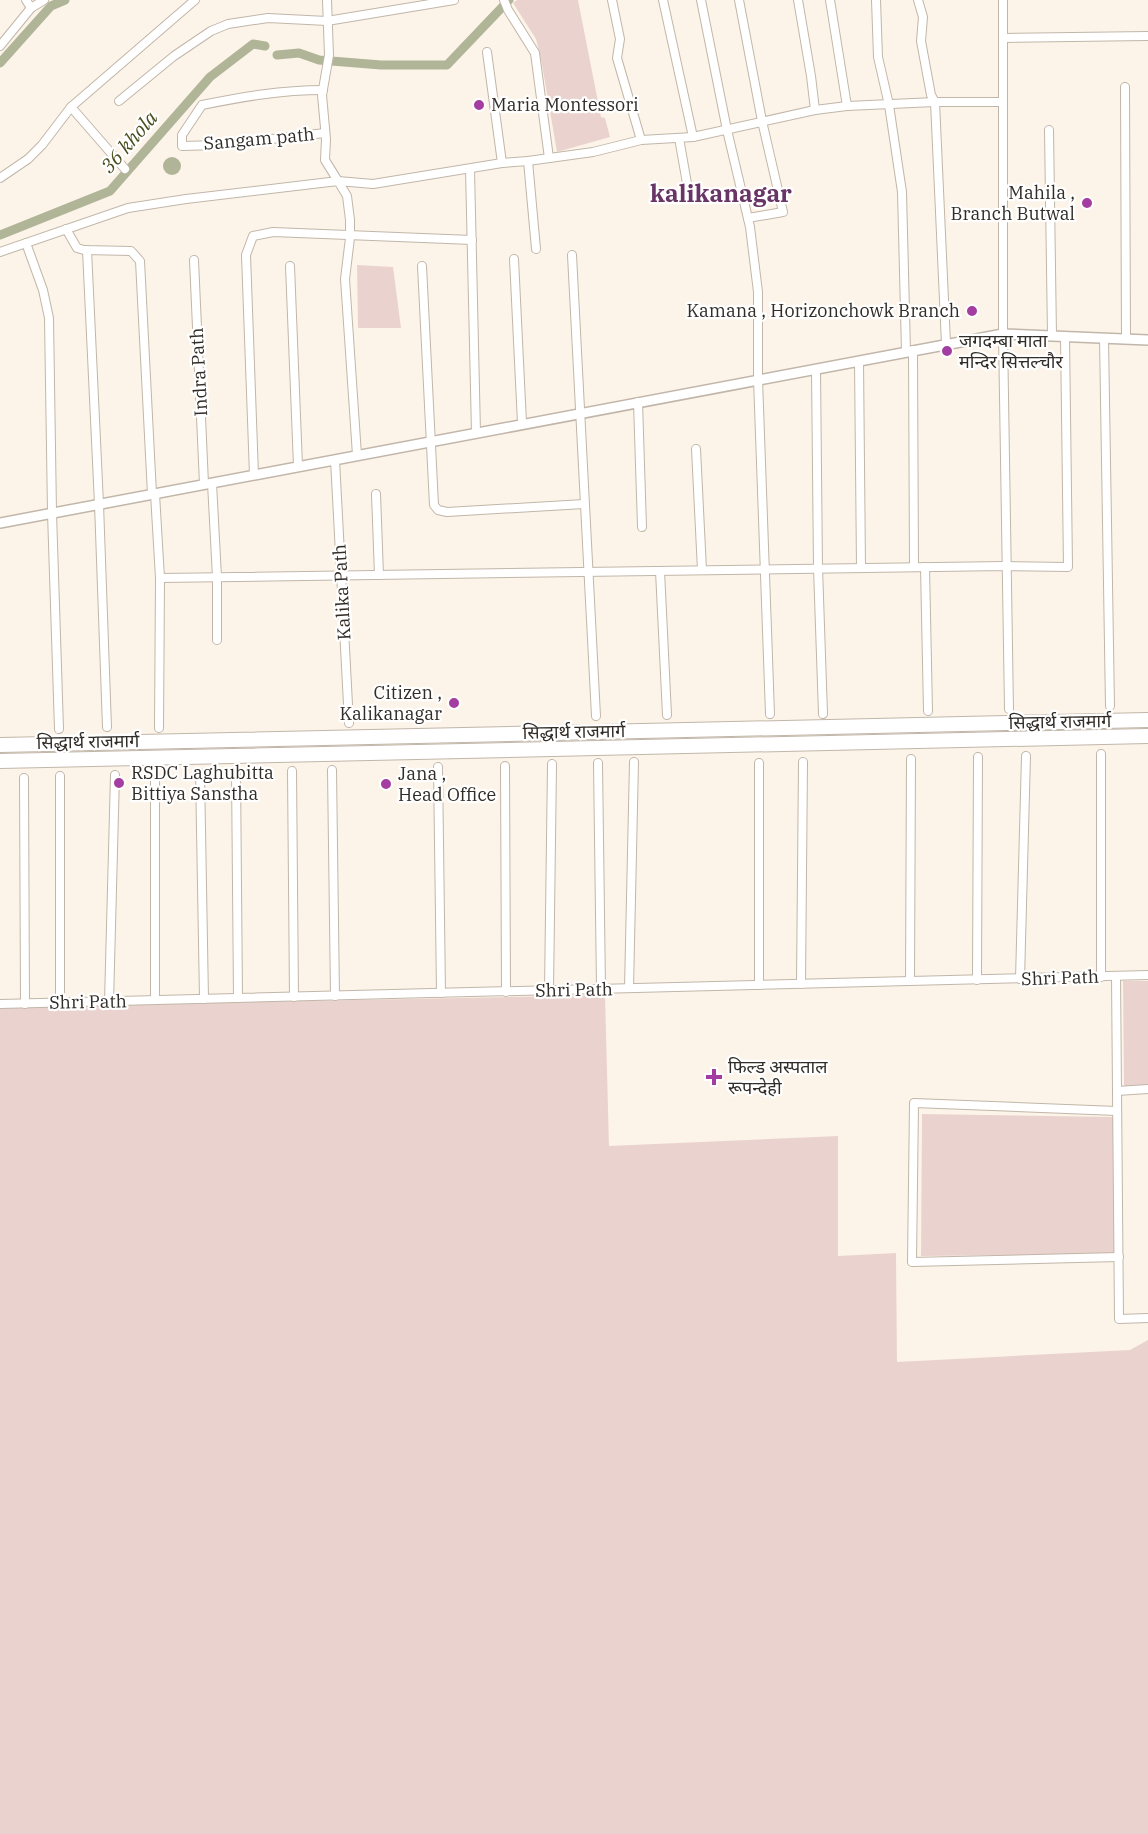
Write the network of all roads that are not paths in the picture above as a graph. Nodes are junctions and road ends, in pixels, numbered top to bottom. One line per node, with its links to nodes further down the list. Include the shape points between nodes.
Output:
1 (26, 0): 16 (street)
2 (44, 0): 16 (street)
3 (195, 0): 29 (street)
4 (327, 0): 17 (street)
5 (454, 0): 17 (street)
6 (504, 0): 38 (street, via 534,53)
7 (612, 0): 37 (street, via 620,39 617,58)
8 (663, 0): 35 (street)
9 (701, 0): 32 (street)
10 (739, 0): 31 (street)
11 (798, 0): 30 (street)
12 (830, 0): 28 (street)
13 (876, 0): 27 (street, via 878,57)
14 (918, 0): 25 (street, via 923,17 921,40)
15 (1003, 0): 19 (street)
16 (31, 8): 20 (street)
17 (327, 21): 23 (street, via 329,55); 24 (street, via 268,18 228,24 174,56)
18 (1148, 36): 19 (street)
19 (1003, 38): 26 (street)
20 (0, 46)
21 (487, 52): 40 (street)
22 (1125, 87): 63 (street)
23 (323, 90): 34 (street); 34 (street, Sangam path, via 257,94 202,105 182,135 182,146)
24 (119, 101)
25 (935, 102): 26 (street); 27 (street); 65 (street)
26 (1003, 102): 59 (street)
27 (890, 105): 28 (street); 66 (street, via 902,192)
28 (847, 106): 30 (street)
29 (70, 107): 41 (street); 43 (street, via 42,145)
30 (814, 110): 31 (street)
31 (762, 121): 32 (street); 46 (street, via 783,212)
32 (728, 129): 35 (street); 46 (street)
33 (1049, 130): 60 (street)
34 (325, 133): 44 (street, via 325,160)
35 (693, 137): 36 (street)
36 (679, 138): 37 (street); 45 (street)
37 (641, 140): 38 (street)
38 (549, 158): 39 (street)
39 (528, 161): 40 (street); 51 (street)
40 (502, 162): 42 (street)
41 (125, 169)
42 (470, 169): 44 (street, via 373,184); 49 (street)
43 (0, 178)
44 (338, 182): 47 (street, via 144,205); 48 (street, via 347,196)
45 (688, 189)
46 (748, 218): 69 (street, via 758,292)
47 (66, 229): 50 (street); 52 (street, via 77,248)
48 (350, 234): 49 (street); 76 (street, via 345,279); 79 (street, via 273,232 253,236 246,255)
49 (472, 240): 73 (street)
50 (26, 243): 53 (street); 85 (street, via 49,318)
51 (536, 249)
52 (87, 250): 81 (street, via 131,251 140,261); 83 (street)
53 (0, 252)
54 (572, 255): 71 (street)
55 (514, 259): 72 (street)
56 (194, 260): 80 (street, Indra Path)
57 (290, 266): 78 (street)
58 (422, 266): 74 (street)
59 (1003, 334): 60 (street); 65 (street); 88 (street)
60 (1052, 336): 61 (street)
61 (1065, 337): 62 (street); 88 (street, via 1068,567)
62 (1104, 338): 63 (street); 102 (street)
63 (1126, 339): 64 (street)
64 (1148, 340)
65 (946, 344): 66 (street)
66 (909, 351): 67 (street); 89 (street)
67 (859, 361): 68 (street); 92 (street)
68 (816, 369): 69 (street); 91 (street)
69 (758, 380): 70 (street); 93 (street)
70 (638, 402): 71 (street); 87 (street)
71 (581, 413): 72 (street); 84 (street)
72 (522, 423): 73 (street)
73 (476, 433): 74 (street)
74 (431, 441): 76 (street); 84 (street, via 434,505 438,510)
75 (696, 449): 94 (street)
76 (357, 455): 77 (street)
77 (335, 460): 78 (street); 97 (street, Kalika Path)
78 (298, 466): 79 (street)
79 (254, 475): 80 (street)
80 (208, 483): 81 (street); 99 (street, Indra Path)
81 (154, 494): 83 (street); 100 (street)
82 (376, 494): 98 (street)
83 (99, 504): 85 (street); 111 (street)
84 (584, 504): 96 (street)
85 (52, 513): 86 (street); 113 (street)
86 (0, 523)
87 (642, 527)
88 (1005, 566): 90 (street); 103 (street)
89 (914, 567): 90 (street); 92 (street)
90 (925, 567): 104 (street)
91 (818, 568): 92 (street); 93 (street); 106 (street)
92 (861, 568)
93 (765, 569): 94 (street); 105 (street)
94 (702, 570): 95 (street)
95 (660, 571): 96 (street); 107 (street)
96 (588, 572): 98 (street); 108 (street)
97 (341, 575): 98 (street); 99 (street); 110 (street, Kalika Path)
98 (379, 575)
99 (217, 577): 100 (street); 101 (street, Indra Path)
100 (160, 578): 112 (street)
101 (217, 640)
102 (1110, 706)
103 (1009, 709)
104 (928, 711)
105 (770, 714)
106 (823, 714)
107 (667, 715)
108 (596, 716)
109 (1148, 720): 115 (highway, सिद्धार्थ राजमार्ग)
110 (349, 723)
111 (107, 727)
112 (159, 728)
113 (59, 729)
114 (1148, 736): 120 (highway, सिद्धार्थ राजमार्ग)
115 (0, 745)
116 (1101, 754): 137 (street)
117 (1026, 756): 139 (street)
118 (978, 757): 140 (street)
119 (911, 759): 141 (street)
120 (0, 760)
121 (634, 762): 144 (street)
122 (759, 762): 143 (street)
123 (803, 762): 142 (street)
124 (598, 763): 145 (street)
125 (552, 764): 146 (street)
126 (505, 766): 147 (street)
127 (438, 767): 148 (street)
128 (332, 770): 149 (street)
129 (292, 771): 150 (street)
130 (236, 772): 151 (street)
131 (200, 773): 152 (street)
132 (155, 774): 153 (street)
133 (115, 775): 155 (street)
134 (60, 776): 154 (street)
135 (24, 777): 157 (street)
136 (1148, 975): 138 (street, Shri Path)
137 (1101, 976): 138 (street, Shri Path); 139 (street, Shri Path)
138 (1116, 976): 159 (street)
139 (1020, 979): 140 (street, Shri Path)
140 (977, 980): 141 (street, Shri Path)
141 (910, 981): 142 (street, Shri Path)
142 (801, 984): 143 (street, Shri Path)
143 (759, 985): 144 (street, Shri Path)
144 (629, 988): 145 (street, Shri Path)
145 (601, 989): 146 (street, Shri Path)
146 (549, 990): 147 (street, Shri Path)
147 (506, 992): 148 (street, Shri Path)
148 (441, 993): 149 (street, Shri Path)
149 (334, 996): 150 (street, Shri Path)
150 (294, 997): 151 (street, Shri Path)
151 (238, 998): 152 (street, Shri Path)
152 (204, 999): 153 (street, Shri Path)
153 (155, 1000): 155 (street, Shri Path)
154 (60, 1002): 155 (street, Shri Path); 157 (street, Shri Path)
155 (109, 1002)
156 (0, 1004): 157 (street, Shri Path)
157 (25, 1004)
158 (1148, 1089): 159 (street)
159 (1117, 1091): 160 (street)
160 (1118, 1111): 161 (street); 161 (street, via 914,1103 912,1262)
161 (1119, 1257): 162 (street, via 1119,1319)
162 (1148, 1318)

